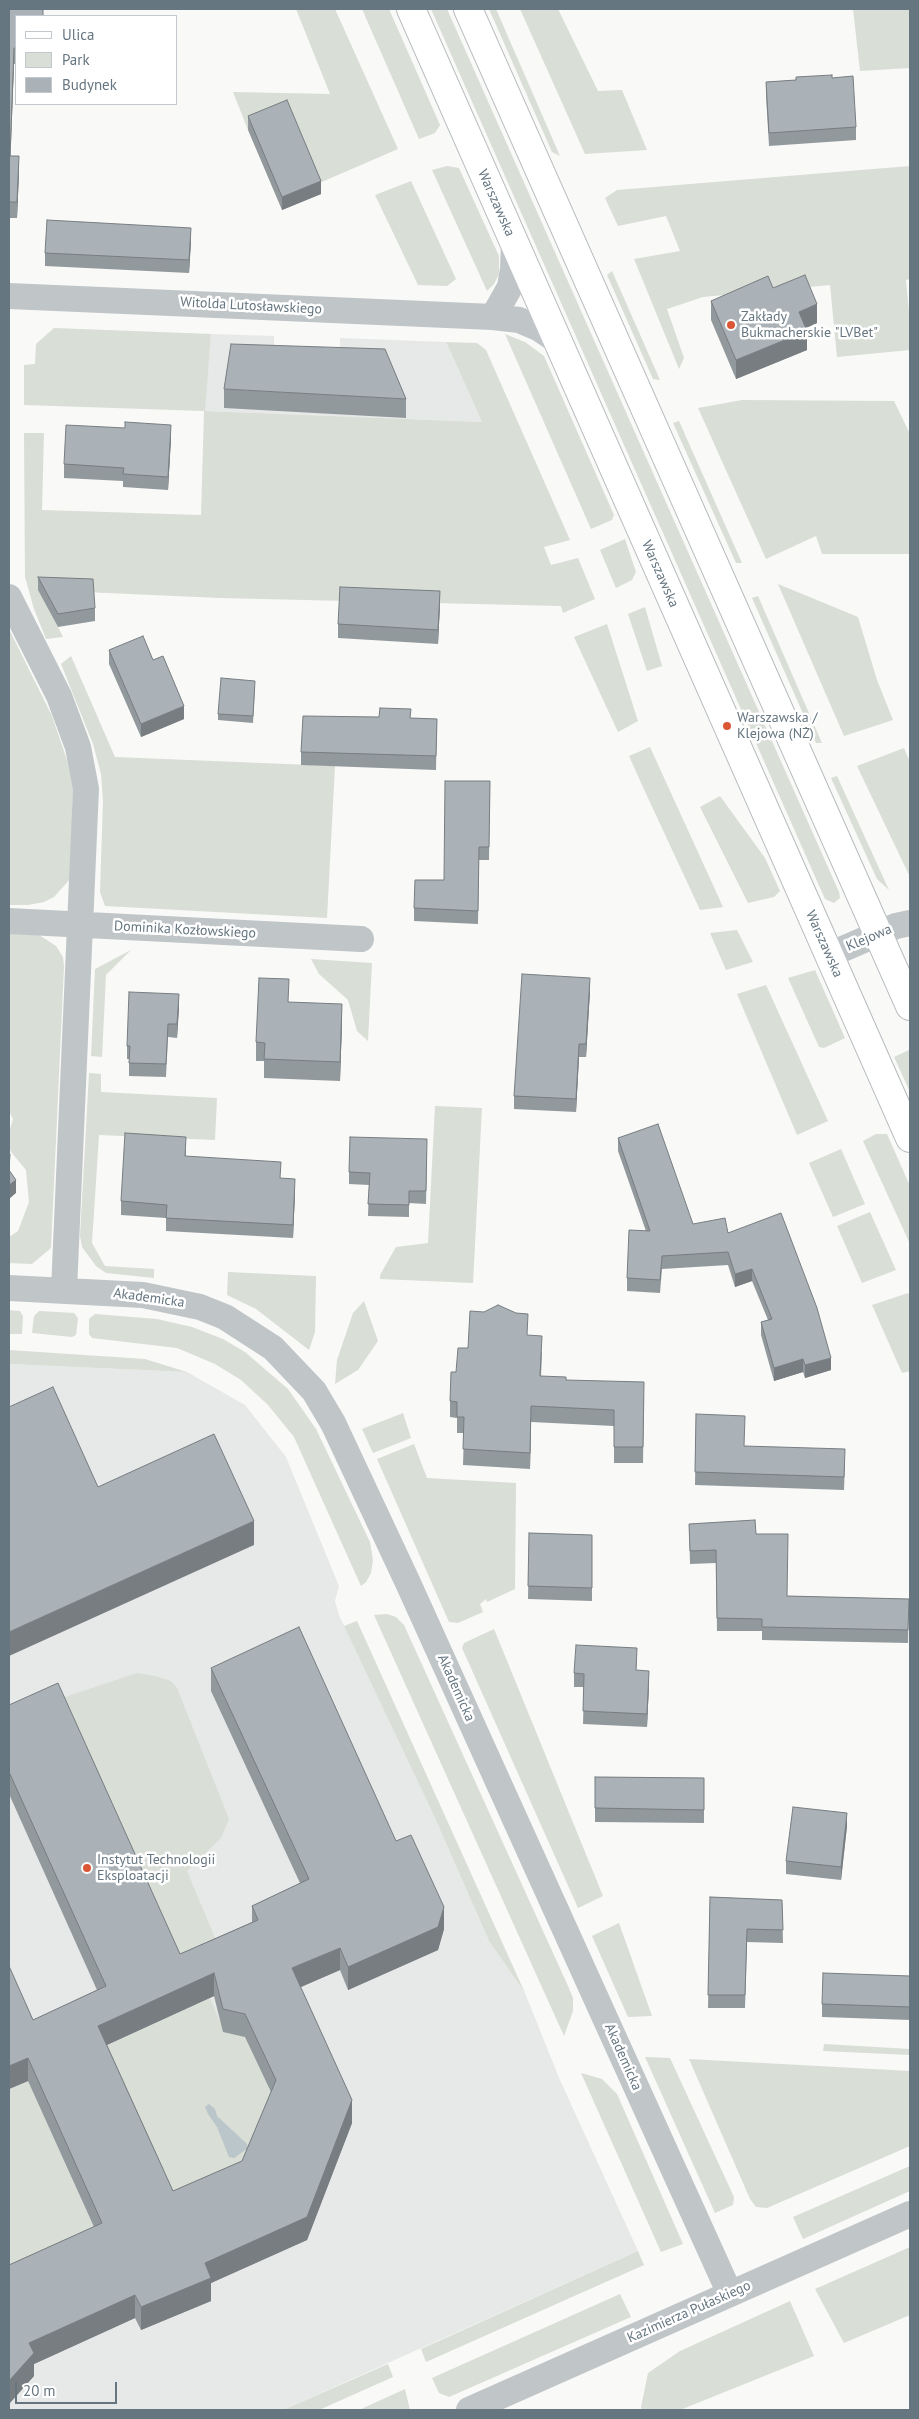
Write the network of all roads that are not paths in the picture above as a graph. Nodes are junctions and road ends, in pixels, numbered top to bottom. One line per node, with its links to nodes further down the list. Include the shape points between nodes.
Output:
1 (410, 9): 3 (main road, Warszawska)
2 (468, 9): 12 (main road)
3 (514, 243): 6 (street, via 510,287); 7 (main road, Warszawska)
4 (9, 296): 5 (street); 6 (street, Witolda Lutosławskiego)
5 (9, 314)
6 (493, 317): 7 (street, Witolda Lutosławskiego, via 519,320)
7 (556, 340): 14 (main road, Warszawska)
8 (9, 597): 11 (street, via 59,696 78,747 86,789)
9 (9, 921): 11 (street, Dominika Kozłowskiego)
10 (910, 923): 12 (street, Klejowa)
11 (81, 924): 13 (street, Dominika Kozłowskiego); 18 (street)
12 (878, 933): 14 (street, Klejowa); 15 (main road)
13 (361, 939)
14 (829, 955): 16 (main road, Warszawska)
15 (910, 1006)
16 (910, 1138)
17 (9, 1288): 18 (street, Akademicka)
18 (64, 1290): 20 (street, Akademicka, via 172,1299 217,1314 273,1348 314,1391 333,1423 408,1583)
19 (910, 2214): 20 (street, Kazimierza Pułaskiego)
20 (730, 2294): 21 (street, Kazimierza Pułaskiego)
21 (469, 2410)

